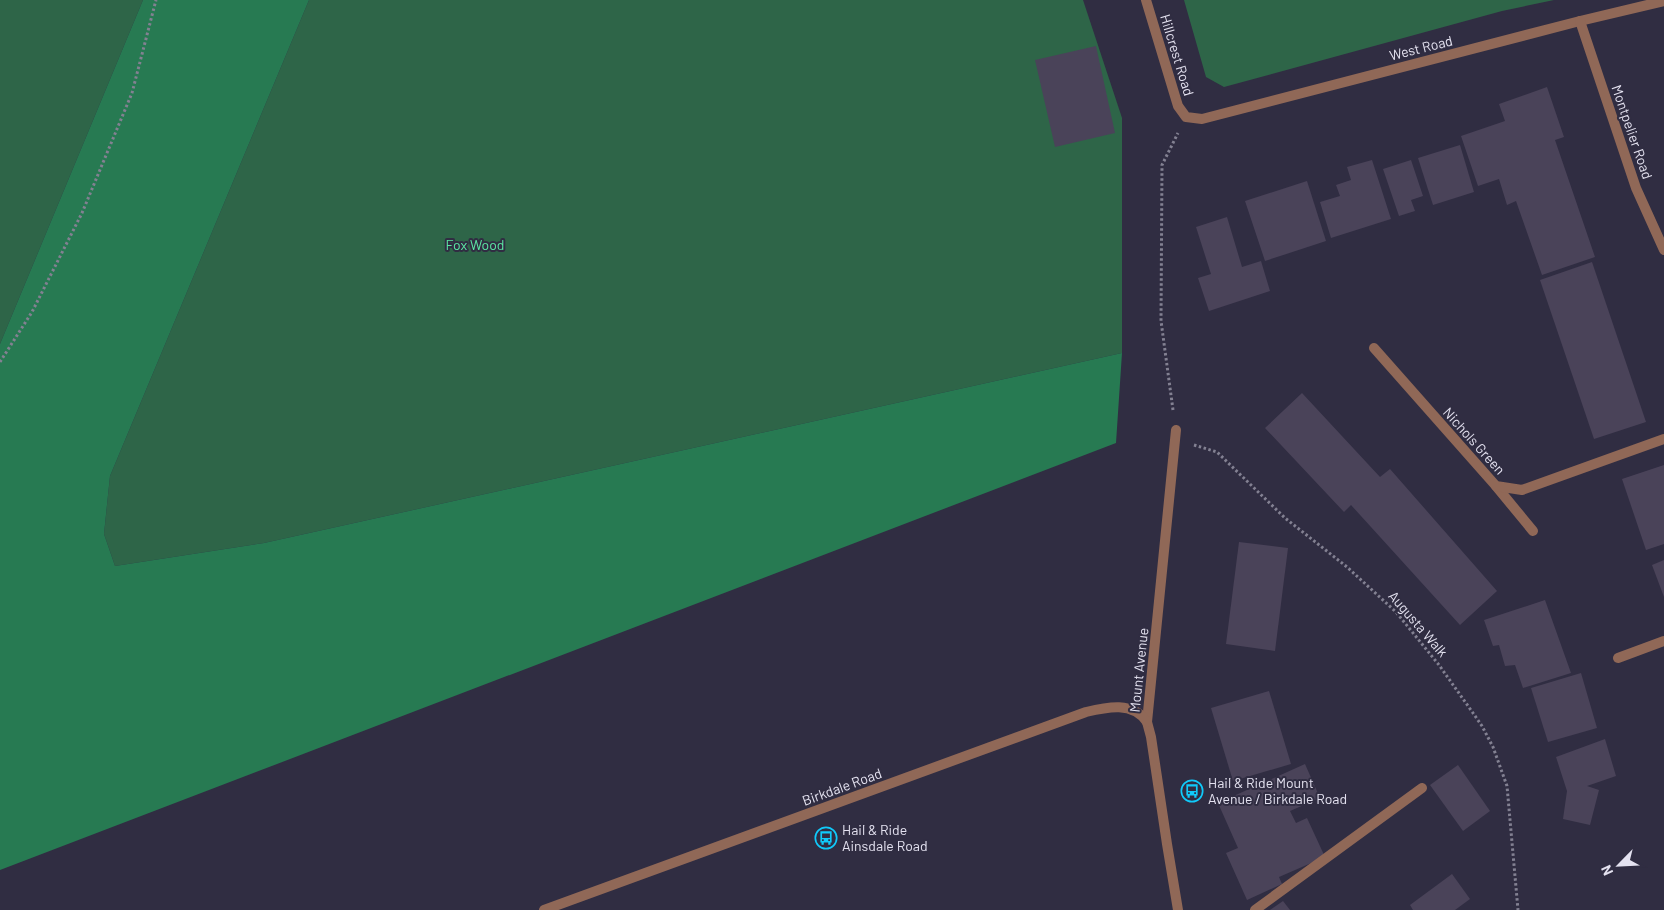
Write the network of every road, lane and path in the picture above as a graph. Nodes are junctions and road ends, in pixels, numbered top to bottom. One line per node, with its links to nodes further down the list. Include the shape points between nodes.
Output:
1 (156, 0): 8 (path, via 132,93 82,213 32,312)
2 (1146, 0): 5 (street, Hillcrest Road, via 1178,106)
3 (1664, 1): 4 (street, West Road)
4 (1580, 21): 5 (street, West Road, via 1202,119); 6 (street, Montpelier Road, via 1636,188)
5 (1186, 117): 9 (path, via 1162,165 1161,321)
6 (1664, 250)
7 (1374, 348): 11 (street, Nichols Green)
8 (0, 362)
9 (1175, 435): 15 (street, Mount Avenue); 20 (path, Augusta Walk, via 1216,452 1285,518 1347,567 1389,606 1439,665 1482,726 1507,786)
10 (1664, 438): 11 (street, Nichols Green, via 1522,490)
11 (1496, 486): 12 (street)
12 (1533, 532)
13 (1664, 641): 14 (street)
14 (1618, 658)
15 (1147, 722): 17 (street, Birkdale Road, via 1137,711 1127,708 1106,707 1086,712); 18 (street, Mount Avenue)
16 (1422, 788): 19 (street)
17 (544, 910)
18 (1178, 910)
19 (1256, 910)
20 (1518, 910)

